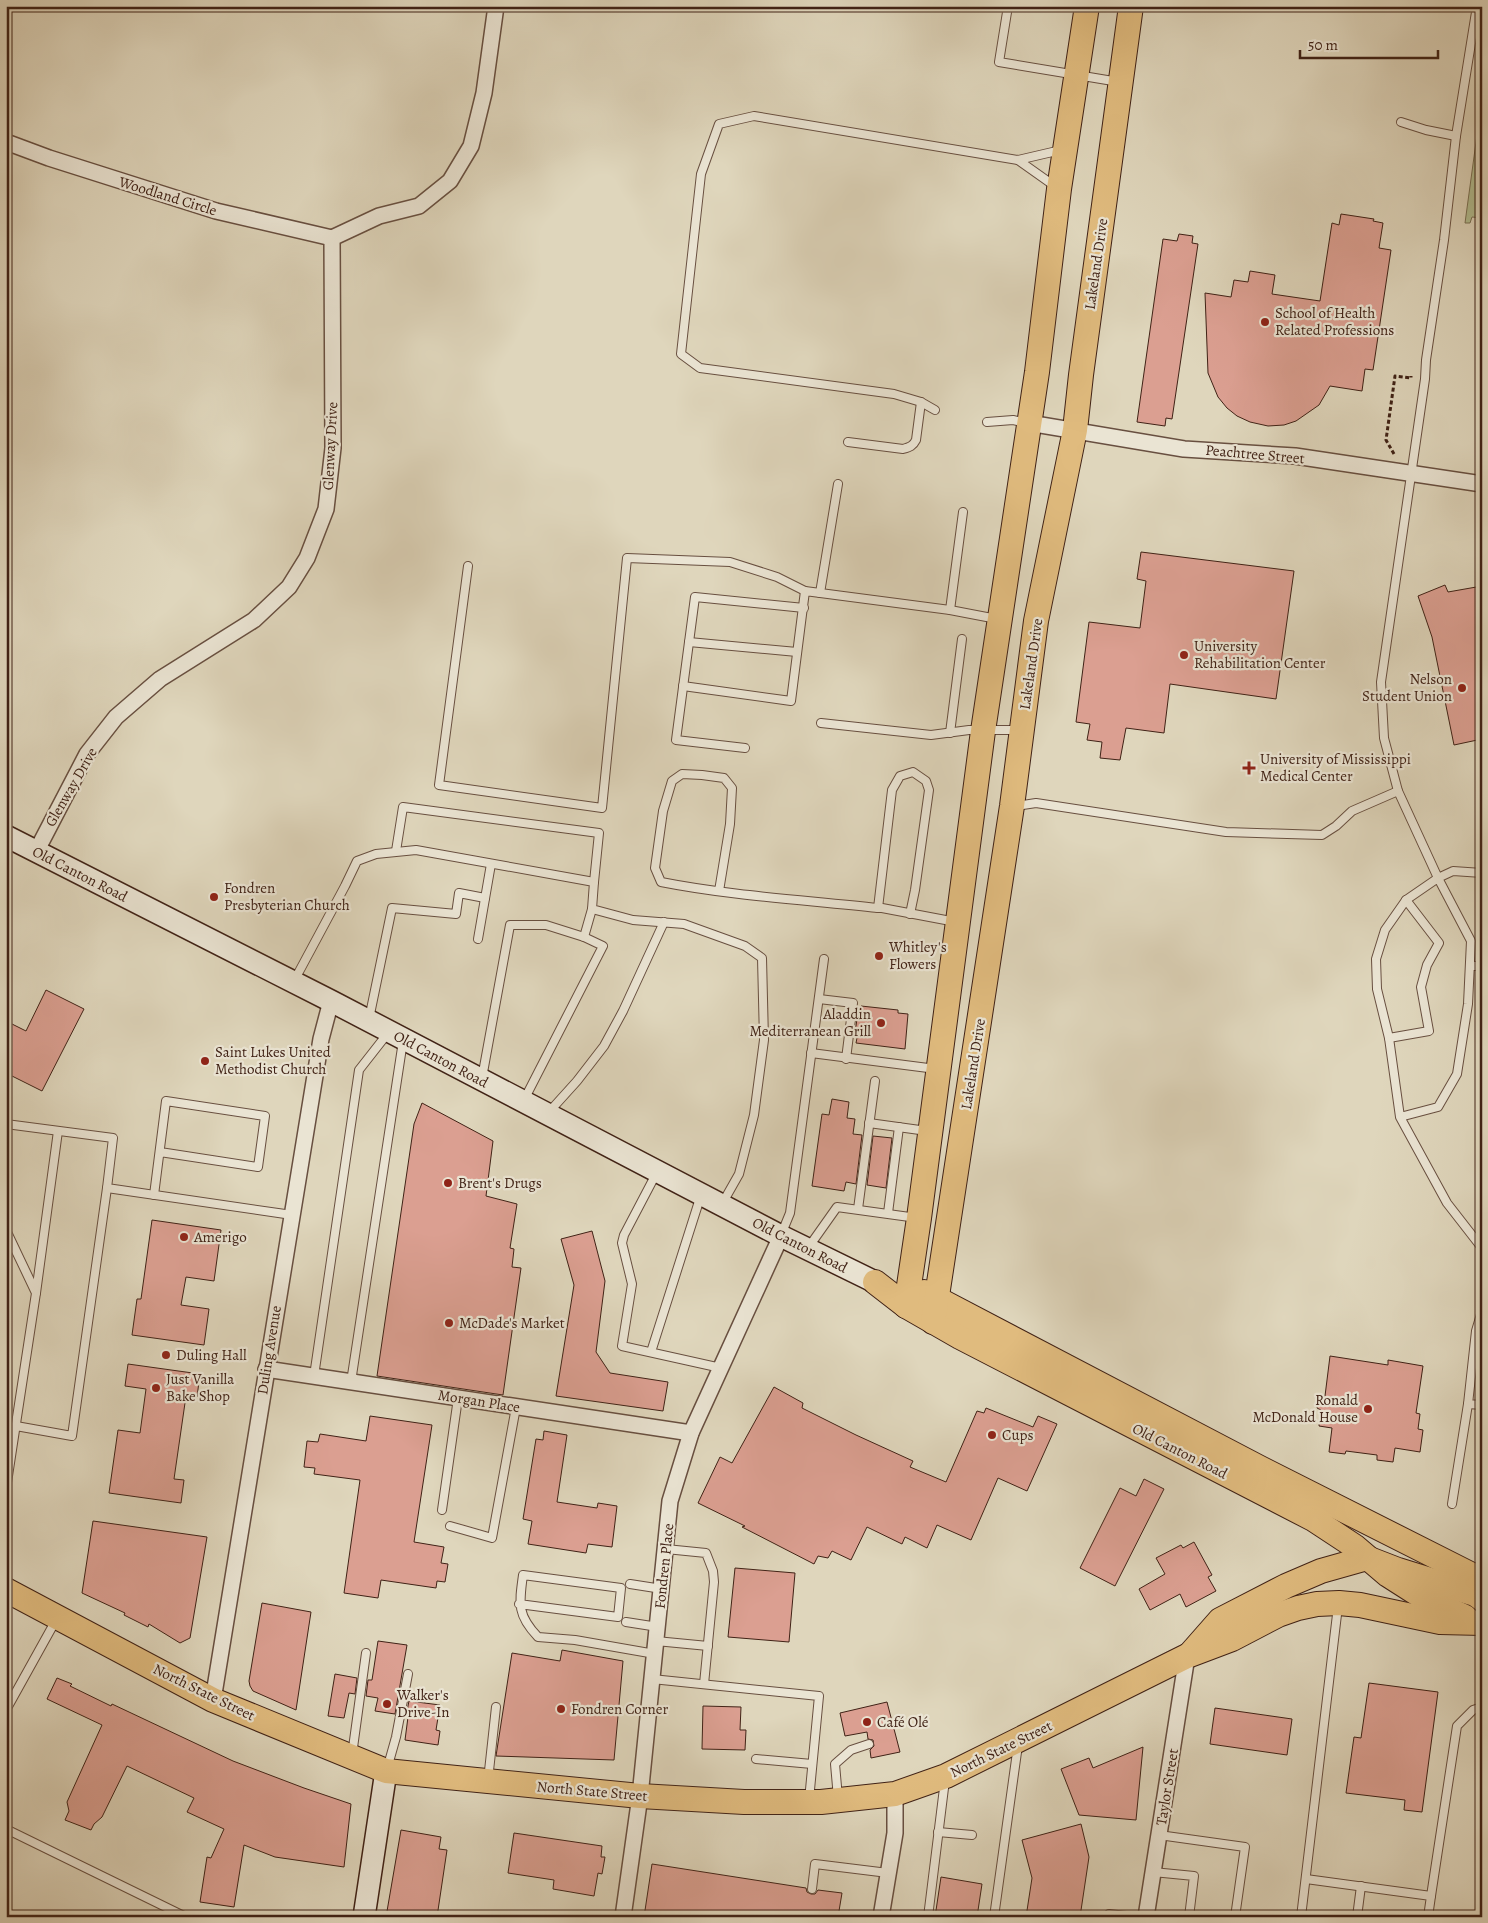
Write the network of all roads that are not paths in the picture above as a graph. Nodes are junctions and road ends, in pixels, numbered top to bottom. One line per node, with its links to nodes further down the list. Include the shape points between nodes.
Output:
1 (496, 6): 14 (street, via 484,93 471,146 450,181 419,206 379,216)
2 (1008, 6): 6 (lane, via 999,62)
3 (1086, 6): 6 (main road)
4 (1131, 6): 7 (main road, Lakeland Drive)
5 (1477, 6): 9 (lane)
6 (1076, 75): 7 (lane); 11 (main road)
7 (1121, 82): 19 (main road, Lakeland Drive)
8 (1401, 122): 9 (lane)
9 (1456, 136): 21 (lane)
10 (6, 142): 14 (street, Woodland Circle, via 216,211)
11 (1065, 149): 12 (lane); 13 (main road)
12 (1018, 160): 13 (lane); 15 (lane, via 754,116 719,124 701,174 681,354 700,368 886,392)
13 (1060, 189): 18 (main road)
14 (332, 238): 43 (street, Glenway Drive, via 333,448 326,509 307,558 288,587 254,620 160,679 116,717 87,754)
15 (921, 402): 16 (lane); 20 (lane, via 916,440 909,448)
16 (936, 410)
17 (987, 422): 18 (lane, via 1013,420)
18 (1029, 424): 19 (street, Peachtree Street); 30 (main road)
19 (1076, 430): 21 (street, Peachtree Street, via 1184,449 1295,456); 36 (main road, Lakeland Drive, via 1036,622)
20 (848, 442)
21 (1412, 473): 23 (street, Peachtree Street); 40 (lane, via 1381,682 1384,738)
22 (838, 484): 27 (lane)
23 (1482, 484)
24 (963, 512): 29 (lane)
25 (468, 566): 26 (lane, via 438,785 602,808 627,558 730,562 777,577)
26 (805, 591): 27 (lane); 28 (lane)
27 (820, 593): 29 (lane)
28 (804, 608): 32 (lane, via 695,597); 33 (lane)
29 (950, 610): 30 (lane)
30 (999, 619): 37 (main road)
31 (962, 639): 38 (lane)
32 (689, 642): 33 (lane); 34 (lane)
33 (797, 652): 34 (lane, via 791,701)
34 (684, 686): 39 (lane, via 676,740)
35 (821, 723): 38 (lane, via 914,734)
36 (1021, 730): 37 (lane); 41 (main road, Lakeland Drive)
37 (983, 731): 38 (lane); 56 (main road)
38 (950, 733)
39 (745, 748)
40 (1398, 791): 41 (lane, via 1352,811 1322,835 1226,832 1036,803); 47 (lane)
41 (1012, 806): 98 (main road, Lakeland Drive)
42 (6, 836): 43 (street, Old Canton Road)
43 (36, 852): 62 (street, Old Canton Road)
44 (396, 852): 45 (lane, via 416,850); 48 (lane, via 403,808 599,834); 62 (lane, via 376,854 357,861)
45 (491, 864): 48 (lane); 50 (lane)
46 (1482, 873): 47 (lane, via 1453,872)
47 (1438, 878): 51 (lane); 60 (lane, via 1471,941)
48 (594, 882): 53 (lane)
49 (719, 891): 49 (lane, via 661,882 656,868 665,803 672,780 682,774 724,778 732,788 730,824); 52 (lane)
50 (485, 898): 58 (lane); 65 (lane, via 459,893 456,914 392,908)
51 (1406, 900): 67 (lane, via 1385,930 1376,959 1376,989); 67 (lane, via 1439,943 1427,965 1421,987 1429,1031)
52 (878, 908): 54 (lane); 54 (lane, via 892,790 900,776 913,772 926,781 929,790)
53 (592, 909): 55 (lane, via 633,920); 57 (lane)
54 (910, 914): 56 (lane)
55 (664, 922): 74 (lane, via 604,1046); 86 (lane, via 684,924 745,946 762,958 764,1040 754,1115 739,1174)
56 (958, 922): 70 (main road)
57 (584, 937): 71 (lane, via 546,925 510,925); 73 (lane, via 603,946)
58 (478, 939)
59 (824, 959): 63 (lane)
60 (1470, 966): 61 (lane); 75 (lane, via 1468,1004 1457,1074 1438,1107)
61 (1482, 966)
62 (293, 982): 64 (street, Old Canton Road)
63 (819, 999): 68 (lane); 69 (lane, via 853,1004)
64 (331, 1001): 65 (street, Old Canton Road); 89 (street, Duling Avenue, via 321,1039)
65 (369, 1021): 66 (street, Old Canton Road)
66 (396, 1035): 71 (street, Old Canton Road); 106 (lane, via 359,1070); 107 (lane)
67 (1389, 1038): 75 (lane)
68 (811, 1054): 69 (lane); 92 (lane, via 790,1213)
69 (846, 1058): 70 (lane)
70 (939, 1070): 80 (main road)
71 (482, 1080): 73 (street, Old Canton Road)
72 (875, 1081): 76 (lane)
73 (524, 1102): 74 (street, Old Canton Road)
74 (546, 1114): 82 (street, Old Canton Road)
75 (1400, 1118): 93 (lane, via 1447,1203)
76 (869, 1123): 78 (lane); 87 (lane, via 868,1153)
77 (6, 1124): 79 (lane)
78 (899, 1127): 80 (lane); 88 (lane)
79 (58, 1131): 83 (lane, via 113,1138); 96 (lane)
80 (931, 1132): 90 (main road)
81 (160, 1152): 81 (lane, via 166,1101 265,1116 258,1167); 84 (lane)
82 (657, 1172): 85 (street, Old Canton Road); 101 (lane, via 622,1243 632,1284 622,1346)
83 (106, 1188): 84 (lane); 112 (lane, via 72,1436)
84 (154, 1195): 89 (lane)
85 (701, 1195): 86 (street, Old Canton Road); 101 (lane)
86 (721, 1205): 92 (street, Old Canton Road)
87 (858, 1209): 88 (lane); 94 (lane, via 837,1207)
88 (888, 1213): 90 (lane)
89 (292, 1215): 105 (street, Duling Avenue)
90 (920, 1218): 97 (main road)
91 (6, 1230): 96 (lane)
92 (781, 1236): 94 (street, Old Canton Road); 104 (street, Fondren Place)
93 (1482, 1248)
94 (807, 1250): 95 (street, Old Canton Road)
95 (875, 1282): 97 (main road, Old Canton Road)
96 (36, 1293): 112 (lane)
97 (908, 1296): 98 (main road, Old Canton Road); 100 (main road, Old Canton Road)
98 (937, 1298): 100 (main road, Lakeland Drive); 121 (main road, Old Canton Road, via 1260,1468)
99 (1482, 1311): 102 (lane)
100 (933, 1322): 120 (main road, Old Canton Road, via 1313,1519)
101 (651, 1352): 104 (lane)
102 (1472, 1361): 103 (lane); 109 (lane)
103 (1482, 1362)
104 (721, 1368): 113 (street, Fondren Place)
105 (266, 1369): 106 (street, Morgan Place); 138 (street, Duling Avenue)
106 (314, 1376): 107 (street, Morgan Place)
107 (351, 1382): 108 (street, Morgan Place)
108 (458, 1398): 111 (street, Morgan Place); 117 (lane)
109 (1468, 1404): 110 (lane); 116 (lane)
110 (1482, 1405)
111 (516, 1407): 113 (street, Morgan Place); 118 (lane, via 492,1538)
112 (16, 1426): 114 (lane)
113 (691, 1433): 119 (street, Fondren Place, via 670,1501)
114 (8, 1468): 115 (lane)
115 (6, 1488)
116 (1452, 1504)
117 (442, 1510)
118 (450, 1526)
119 (666, 1549): 123 (street, Fondren Place); 132 (lane, via 706,1554 714,1582)
120 (1367, 1558): 125 (main road, via 1476,1594); 130 (main road, Old Canton Road, via 1424,1598); 134 (main road, North State Street, via 1312,1575 1220,1620)
121 (1482, 1580)
122 (630, 1584): 123 (lane)
123 (662, 1589): 131 (street, Fondren Place)
124 (6, 1590): 128 (main road, North State Street)
125 (1482, 1599)
126 (1338, 1603): 130 (main road, North State Street, via 1440,1622); 134 (main road, North State Street, via 1318,1604 1278,1615 1232,1639); 160 (lane)
127 (519, 1604): 127 (lane, via 618,1616 621,1588 523,1575); 131 (lane, via 526,1625 538,1637)
128 (58, 1617): 138 (main road, North State Street); 141 (lane)
129 (626, 1622): 131 (lane)
130 (1482, 1622)
131 (656, 1641): 132 (lane); 136 (street, Fondren Place)
132 (708, 1646): 137 (lane)
133 (366, 1653): 144 (lane)
134 (1187, 1656): 142 (main road, North State Street); 157 (street, Taylor Street)
135 (408, 1674): 147 (lane)
136 (652, 1679): 137 (lane); 151 (street, Fondren Place)
137 (704, 1684): 146 (lane, via 819,1696)
138 (213, 1700): 144 (main road, North State Street)
139 (496, 1707): 149 (lane)
140 (1482, 1707): 163 (lane, via 1473,1710 1457,1726)
141 (6, 1710)
142 (1018, 1741): 148 (main road, North State Street); 170 (lane)
143 (869, 1744): 152 (lane, via 850,1750 835,1764)
144 (352, 1757): 147 (main road, North State Street)
145 (756, 1759): 146 (lane)
146 (812, 1764): 153 (lane)
147 (386, 1771): 149 (main road, North State Street); 166 (street)
148 (946, 1776): 150 (main road, North State Street); 155 (lane)
149 (488, 1781): 151 (main road, North State Street)
150 (895, 1794): 152 (main road, North State Street); 159 (street, via 895,1833)
151 (640, 1796): 153 (main road, North State Street); 167 (street, Fondren Place)
152 (838, 1800): 153 (main road, North State Street)
153 (808, 1802)
154 (6, 1829): 165 (lane)
155 (938, 1832): 156 (lane); 169 (lane)
156 (972, 1835)
157 (1159, 1835): 158 (street, Taylor Street); 174 (lane, via 1246,1847)
158 (1154, 1872): 172 (street, Taylor Street); 173 (lane, via 1194,1876)
159 (888, 1873): 162 (lane, via 816,1864); 168 (street)
160 (1306, 1879): 161 (lane); 175 (lane)
161 (1362, 1886): 163 (lane); 176 (lane)
162 (812, 1889)
163 (1431, 1896): 177 (lane)
164 (1109, 1914): 171 (lane)
165 (186, 1917)
166 (364, 1917)
167 (623, 1917)
168 (881, 1917)
169 (928, 1917)
170 (994, 1917)
171 (1135, 1917)
172 (1146, 1917)
173 (1189, 1917)
174 (1236, 1917)
175 (1301, 1917)
176 (1357, 1917)
177 (1428, 1917)

